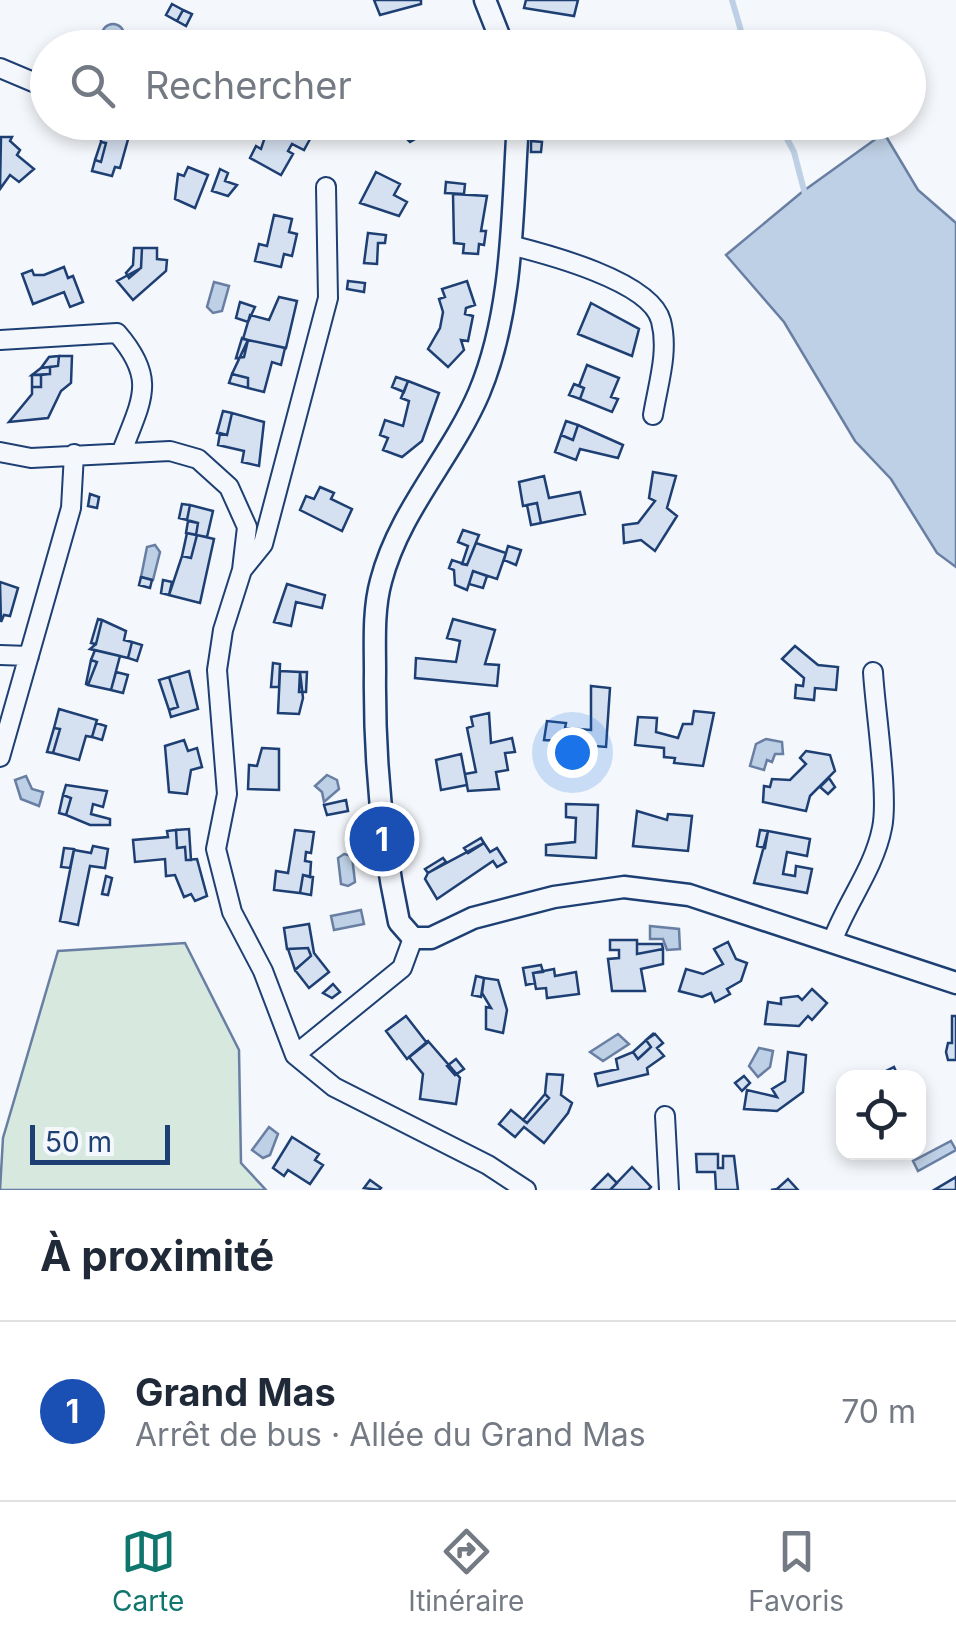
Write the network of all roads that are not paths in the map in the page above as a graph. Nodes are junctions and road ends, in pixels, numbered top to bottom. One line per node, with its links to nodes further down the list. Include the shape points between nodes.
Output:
1 (485, 0): 2 (street)
2 (497, 30)
3 (0, 68): 4 (street)
4 (30, 81)
5 (517, 140): 7 (street)
6 (326, 187): 13 (street, via 328,298 264,544)
7 (510, 245): 9 (street, via 637,291 660,316 665,347); 18 (street, via 496,339 478,394 394,541 380,584 376,777 398,922)
8 (0, 340): 10 (street, via 117,333 140,360 142,397)
9 (653, 414)
10 (122, 451): 12 (street); 13 (street, via 170,451 198,459 229,487 246,526)
11 (0, 452): 12 (street, via 30,458)
12 (74, 454): 15 (street, via 71,508)
13 (242, 570): 21 (street, via 217,670 227,794 216,850 232,912 264,971)
14 (0, 655): 15 (street)
15 (29, 656): 17 (street)
16 (873, 672): 19 (street, via 883,825)
17 (0, 757)
18 (413, 938): 19 (street, via 431,938 473,918 554,897 624,887 689,896); 21 (street, via 402,968)
19 (832, 942): 20 (street)
20 (956, 983)
21 (296, 1055): 23 (street, via 334,1087)
22 (665, 1116): 24 (street)
23 (526, 1190)
24 (669, 1190)

